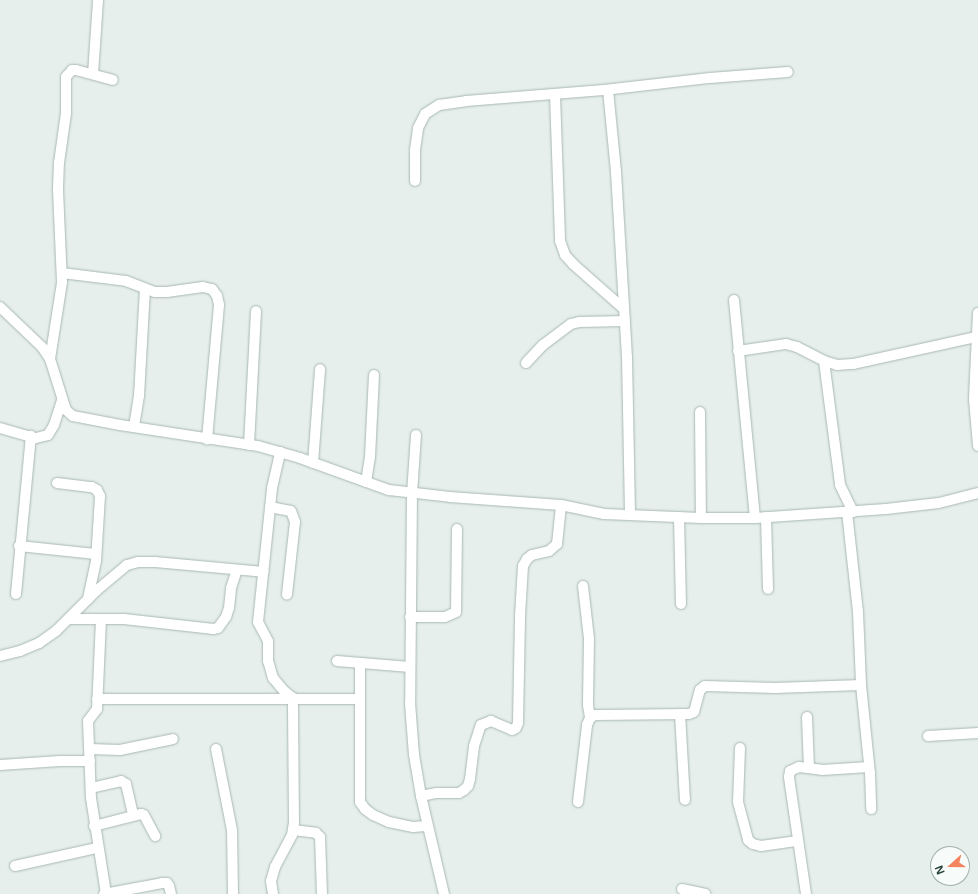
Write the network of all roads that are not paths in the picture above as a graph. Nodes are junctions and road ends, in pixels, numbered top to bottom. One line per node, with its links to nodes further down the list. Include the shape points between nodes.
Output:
1 (98, 0): 3 (street)
2 (788, 72): 5 (street)
3 (94, 74): 4 (street); 8 (street, via 72,70 66,77 66,113 58,182)
4 (113, 80)
5 (608, 90): 6 (street); 12 (street)
6 (555, 95): 7 (street, via 472,100 439,105 425,114 418,128); 12 (street, via 560,241 565,255 573,264)
7 (415, 181)
8 (62, 273): 9 (street, via 126,281); 18 (street)
9 (145, 290): 25 (street, via 139,396); 29 (street, via 167,292 203,287 212,289 218,296)
10 (734, 300): 17 (street)
11 (0, 308): 18 (street, via 42,347)
12 (624, 309): 15 (street)
13 (256, 310): 30 (street)
14 (978, 313): 16 (street)
15 (625, 321): 20 (street, via 571,324 539,349); 41 (street)
16 (976, 337): 19 (street, via 853,364 837,365); 31 (street, via 974,400)
17 (738, 351): 19 (street, via 786,344 798,347); 45 (street)
18 (50, 359): 23 (street)
19 (824, 361): 40 (street, via 840,485)
20 (526, 363)
21 (320, 369): 33 (street)
22 (374, 376): 34 (street, via 370,457)
23 (62, 400): 25 (street, via 66,410 73,416); 28 (street, via 51,432 42,438)
24 (700, 412): 44 (street)
25 (134, 427): 29 (street)
26 (0, 428): 28 (street)
27 (416, 435): 36 (street)
28 (31, 436): 47 (street)
29 (207, 439): 30 (street)
30 (250, 445): 32 (street)
31 (978, 446)
32 (280, 452): 33 (street); 39 (street)
33 (314, 463): 34 (street)
34 (366, 482): 36 (street, via 389,490)
35 (56, 483): 48 (street, via 92,487 97,490 100,503)
36 (412, 493): 38 (street); 57 (street)
37 (978, 493): 40 (street, via 939,503)
38 (561, 505): 41 (street, via 589,512); 82 (street, via 557,544 549,551 532,555 524,566 516,728 512,730 491,721 481,725 474,746 468,786 459,793)
39 (270, 507): 50 (street); 54 (street, via 291,511 295,522)
40 (850, 512): 43 (street); 64 (street)
41 (630, 514): 42 (street)
42 (680, 517): 44 (street); 56 (street)
43 (766, 517): 45 (street); 52 (street)
44 (701, 518): 45 (street)
45 (755, 518)
46 (457, 529): 57 (street, via 456,612 445,617)
47 (19, 546): 48 (street); 53 (street)
48 (96, 554): 55 (street)
49 (237, 570): 50 (street); 55 (street, via 138,562 127,565); 59 (street, via 231,588 229,608 218,628)
50 (264, 572): 65 (street, via 258,622 268,641 268,661 273,678)
51 (583, 586): 70 (street, via 589,638)
52 (768, 589)
53 (16, 594)
54 (287, 596)
55 (88, 600): 58 (street)
56 (681, 604)
57 (410, 616): 63 (street)
58 (69, 619): 59 (street); 60 (street, via 39,643)
59 (101, 619): 66 (street)
60 (0, 656)
61 (338, 661): 62 (street)
62 (360, 663): 63 (street); 67 (street)
63 (410, 667): 82 (street, via 411,718)
64 (861, 685): 68 (street, via 767,688 705,686 700,690 694,712); 79 (street)
65 (293, 698): 66 (street); 67 (street); 89 (street)
66 (97, 699): 75 (street, via 97,709 88,721)
67 (360, 699): 88 (street, via 360,802 365,810 389,822 413,827)
68 (680, 714): 70 (street, via 601,715); 83 (street)
69 (807, 717): 80 (street)
70 (590, 718): 84 (street)
71 (978, 733): 72 (street)
72 (928, 736)
73 (173, 739): 75 (street, via 120,750)
74 (740, 748): 91 (street, via 738,802 748,840 761,846)
75 (90, 749): 77 (street)
76 (216, 749): 97 (street, via 232,830)
77 (90, 761): 78 (street); 81 (street)
78 (0, 765)
79 (870, 767): 80 (street, via 822,770); 85 (street)
80 (809, 768): 91 (street, via 794,769 790,771 789,777)
81 (91, 788): 86 (street, via 121,781 126,784); 87 (street)
82 (421, 796): 88 (street)
83 (685, 800)
84 (578, 802)
85 (871, 809)
86 (133, 815): 87 (street); 90 (street, via 144,815)
87 (94, 826): 92 (street)
88 (426, 826): 100 (street)
89 (293, 830): 98 (street, via 275,867); 99 (street, via 316,833 320,837)
90 (155, 836)
91 (798, 841): 102 (street)
92 (98, 848): 93 (street); 95 (street)
93 (15, 866)
94 (682, 889): 101 (street)
95 (105, 894): 96 (street, via 167,883)
96 (171, 894)
97 (233, 894)
98 (273, 894)
99 (322, 894)
100 (444, 894)
101 (705, 894)
102 (806, 894)

